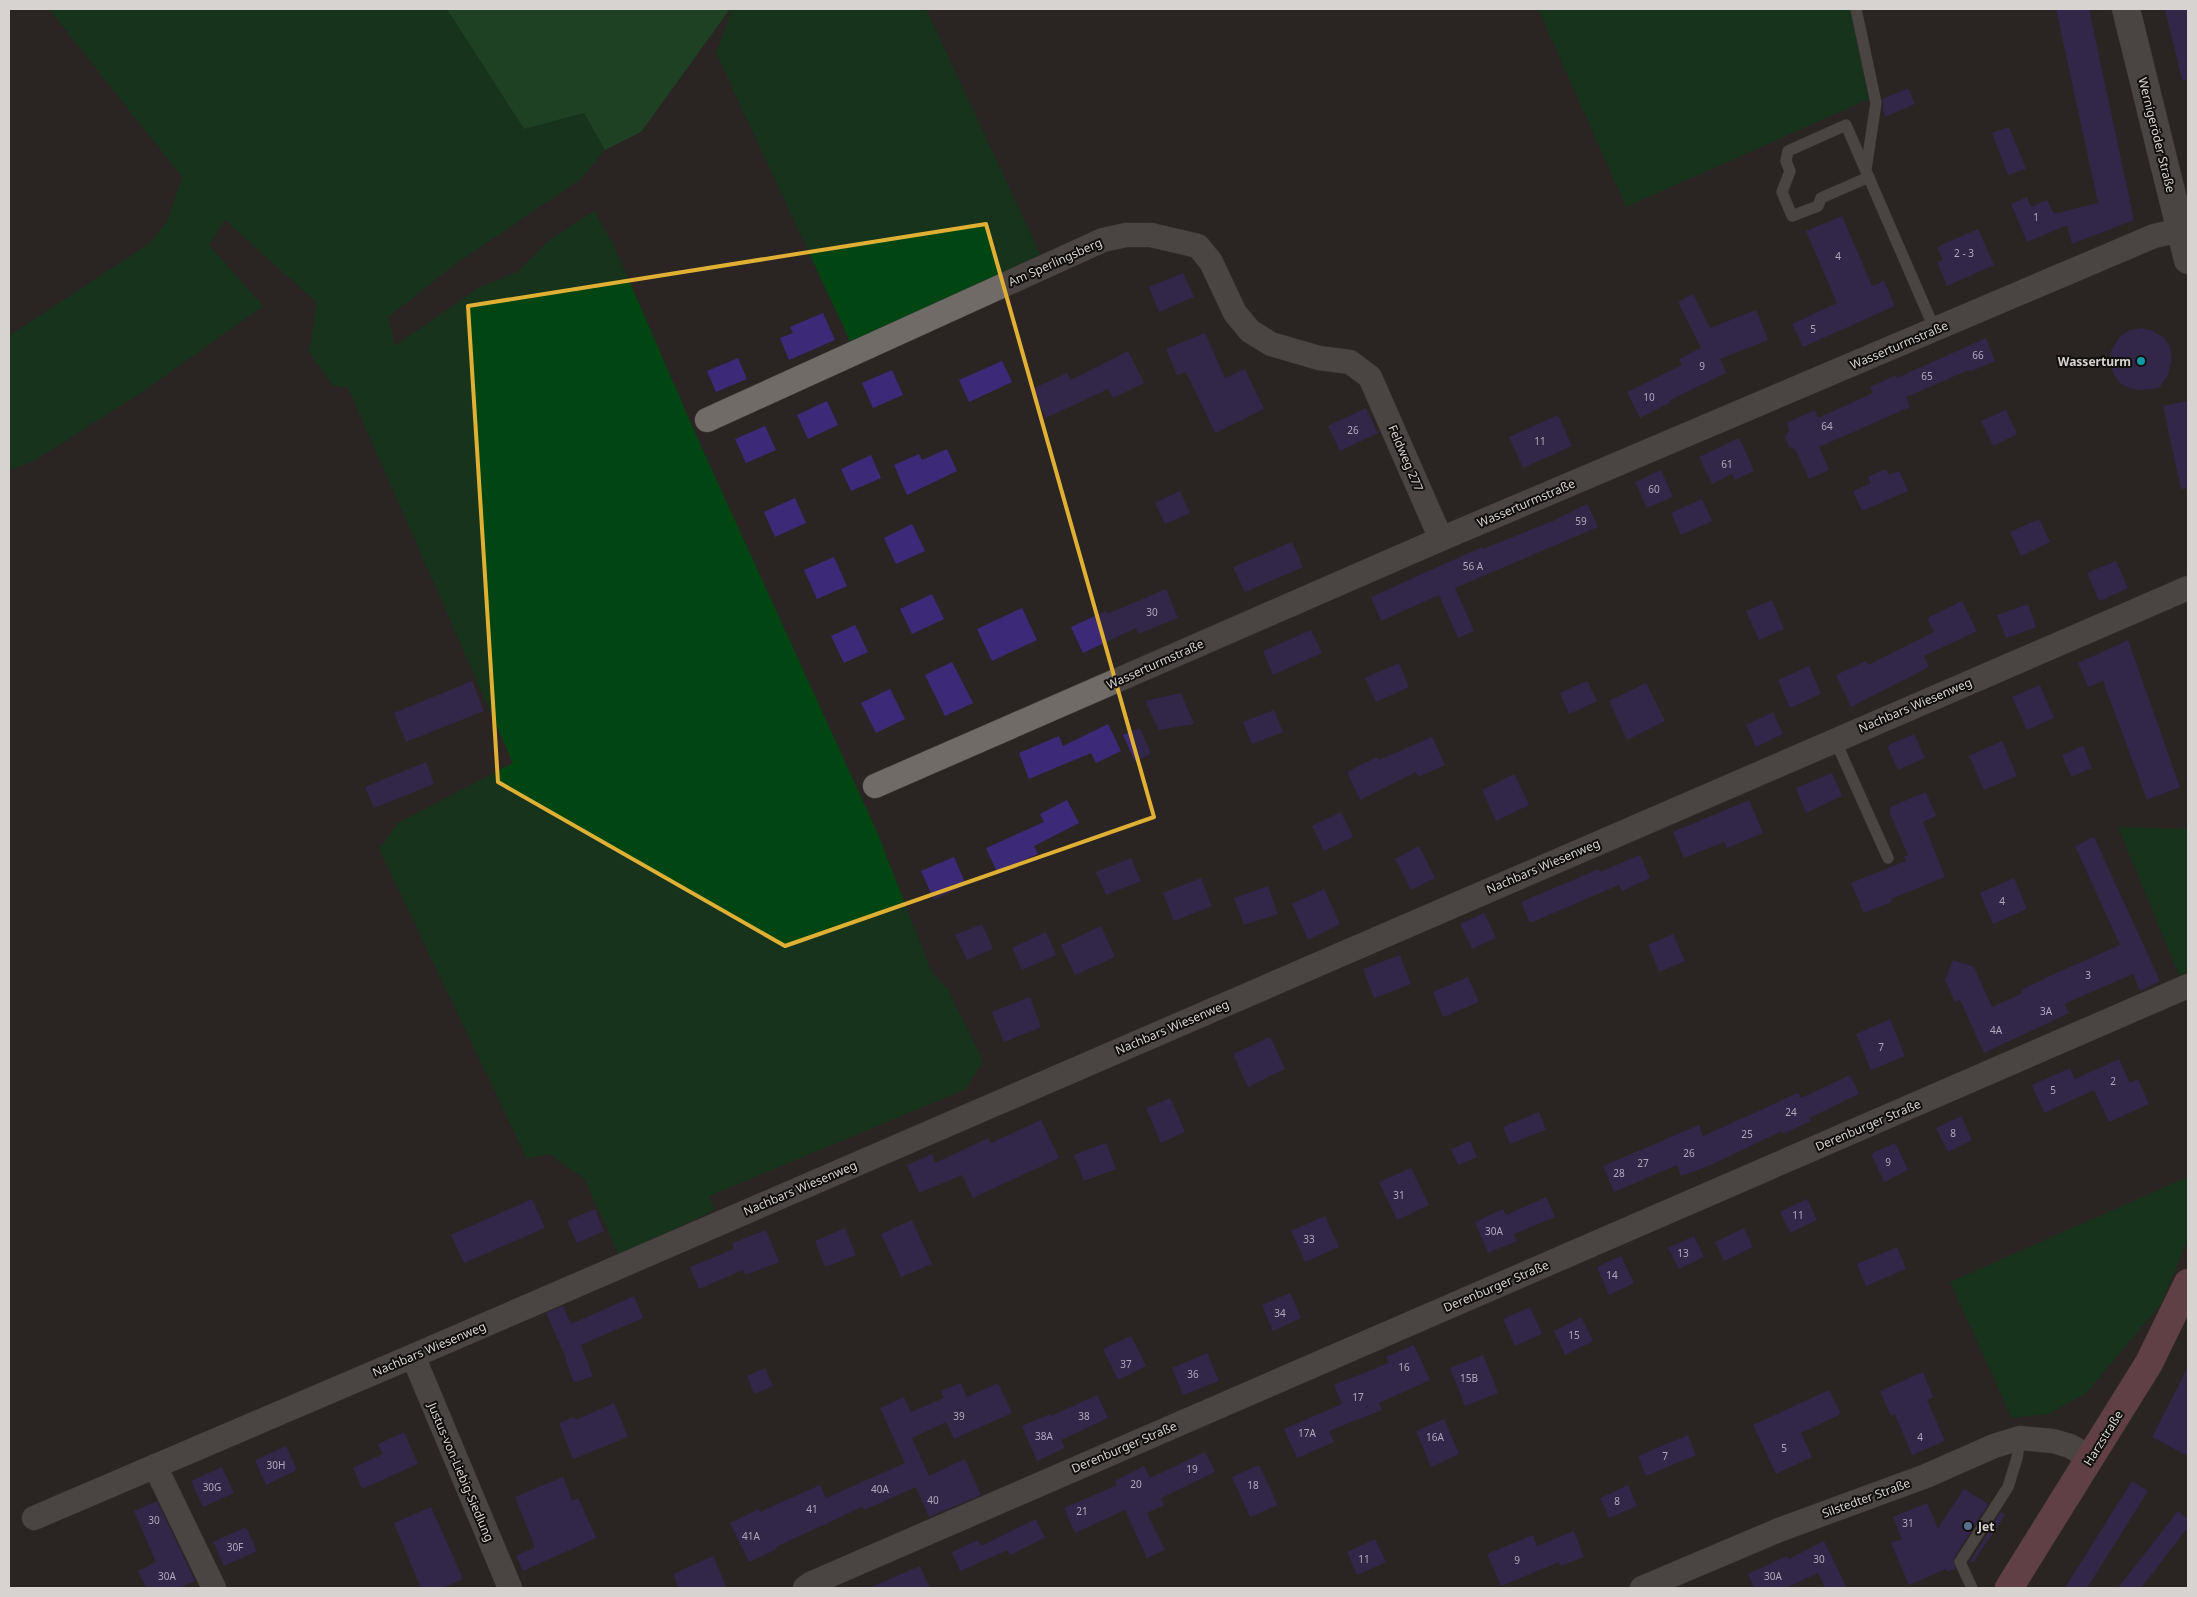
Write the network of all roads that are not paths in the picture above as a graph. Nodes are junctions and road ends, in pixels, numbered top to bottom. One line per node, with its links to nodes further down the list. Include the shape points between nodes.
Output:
1 (1856, 9): 3 (lane, via 1876,103)
2 (2126, 9): 4 (street, Wernigeröder Straße)
3 (1868, 173): 3 (lane, via 1846,124 1788,151 1786,161 1790,171 1782,192 1792,216 1818,206 1820,198); 6 (lane)
4 (2181, 230): 5 (street, Wernigeröder Straße); 6 (street, Wasserturmstraße, via 2154,236)
5 (2188, 260)
6 (1935, 330): 9 (street, Wasserturmstraße)
7 (1370, 377): 8 (street, Am Sperlingsberg, via 1350,362 1319,358 1270,344 1250,331 1235,313 1211,262 1198,246 1151,236 1126,235 1103,240); 9 (street, Feldweg 277)
8 (707, 420)
9 (1441, 539): 12 (street, Wasserturmstraße)
10 (2188, 588): 11 (street, Nachbars Wiesenweg)
11 (1835, 740): 13 (lane); 16 (street, Nachbars Wiesenweg)
12 (875, 786)
13 (1888, 858)
14 (2188, 986): 24 (street, Derenburger Straße)
15 (2188, 1283): 18 (main road, Harzstraße, via 2149,1363)
16 (413, 1356): 19 (street, Nachbars Wiesenweg); 23 (street, Justus-von-Liebig-Siedlung)
17 (2020, 1438): 18 (street, Silstedter Straße, via 2053,1441); 21 (lane, via 2008,1487 1960,1562); 25 (street, Silstedter Straße, via 1779,1530)
18 (2091, 1458): 26 (main road, Harzstraße)
19 (155, 1466): 20 (street, Nachbars Wiesenweg); 22 (street)
20 (34, 1518)
21 (1970, 1584)
22 (214, 1588)
23 (510, 1588)
24 (805, 1588)
25 (1642, 1588)
26 (2009, 1588)

